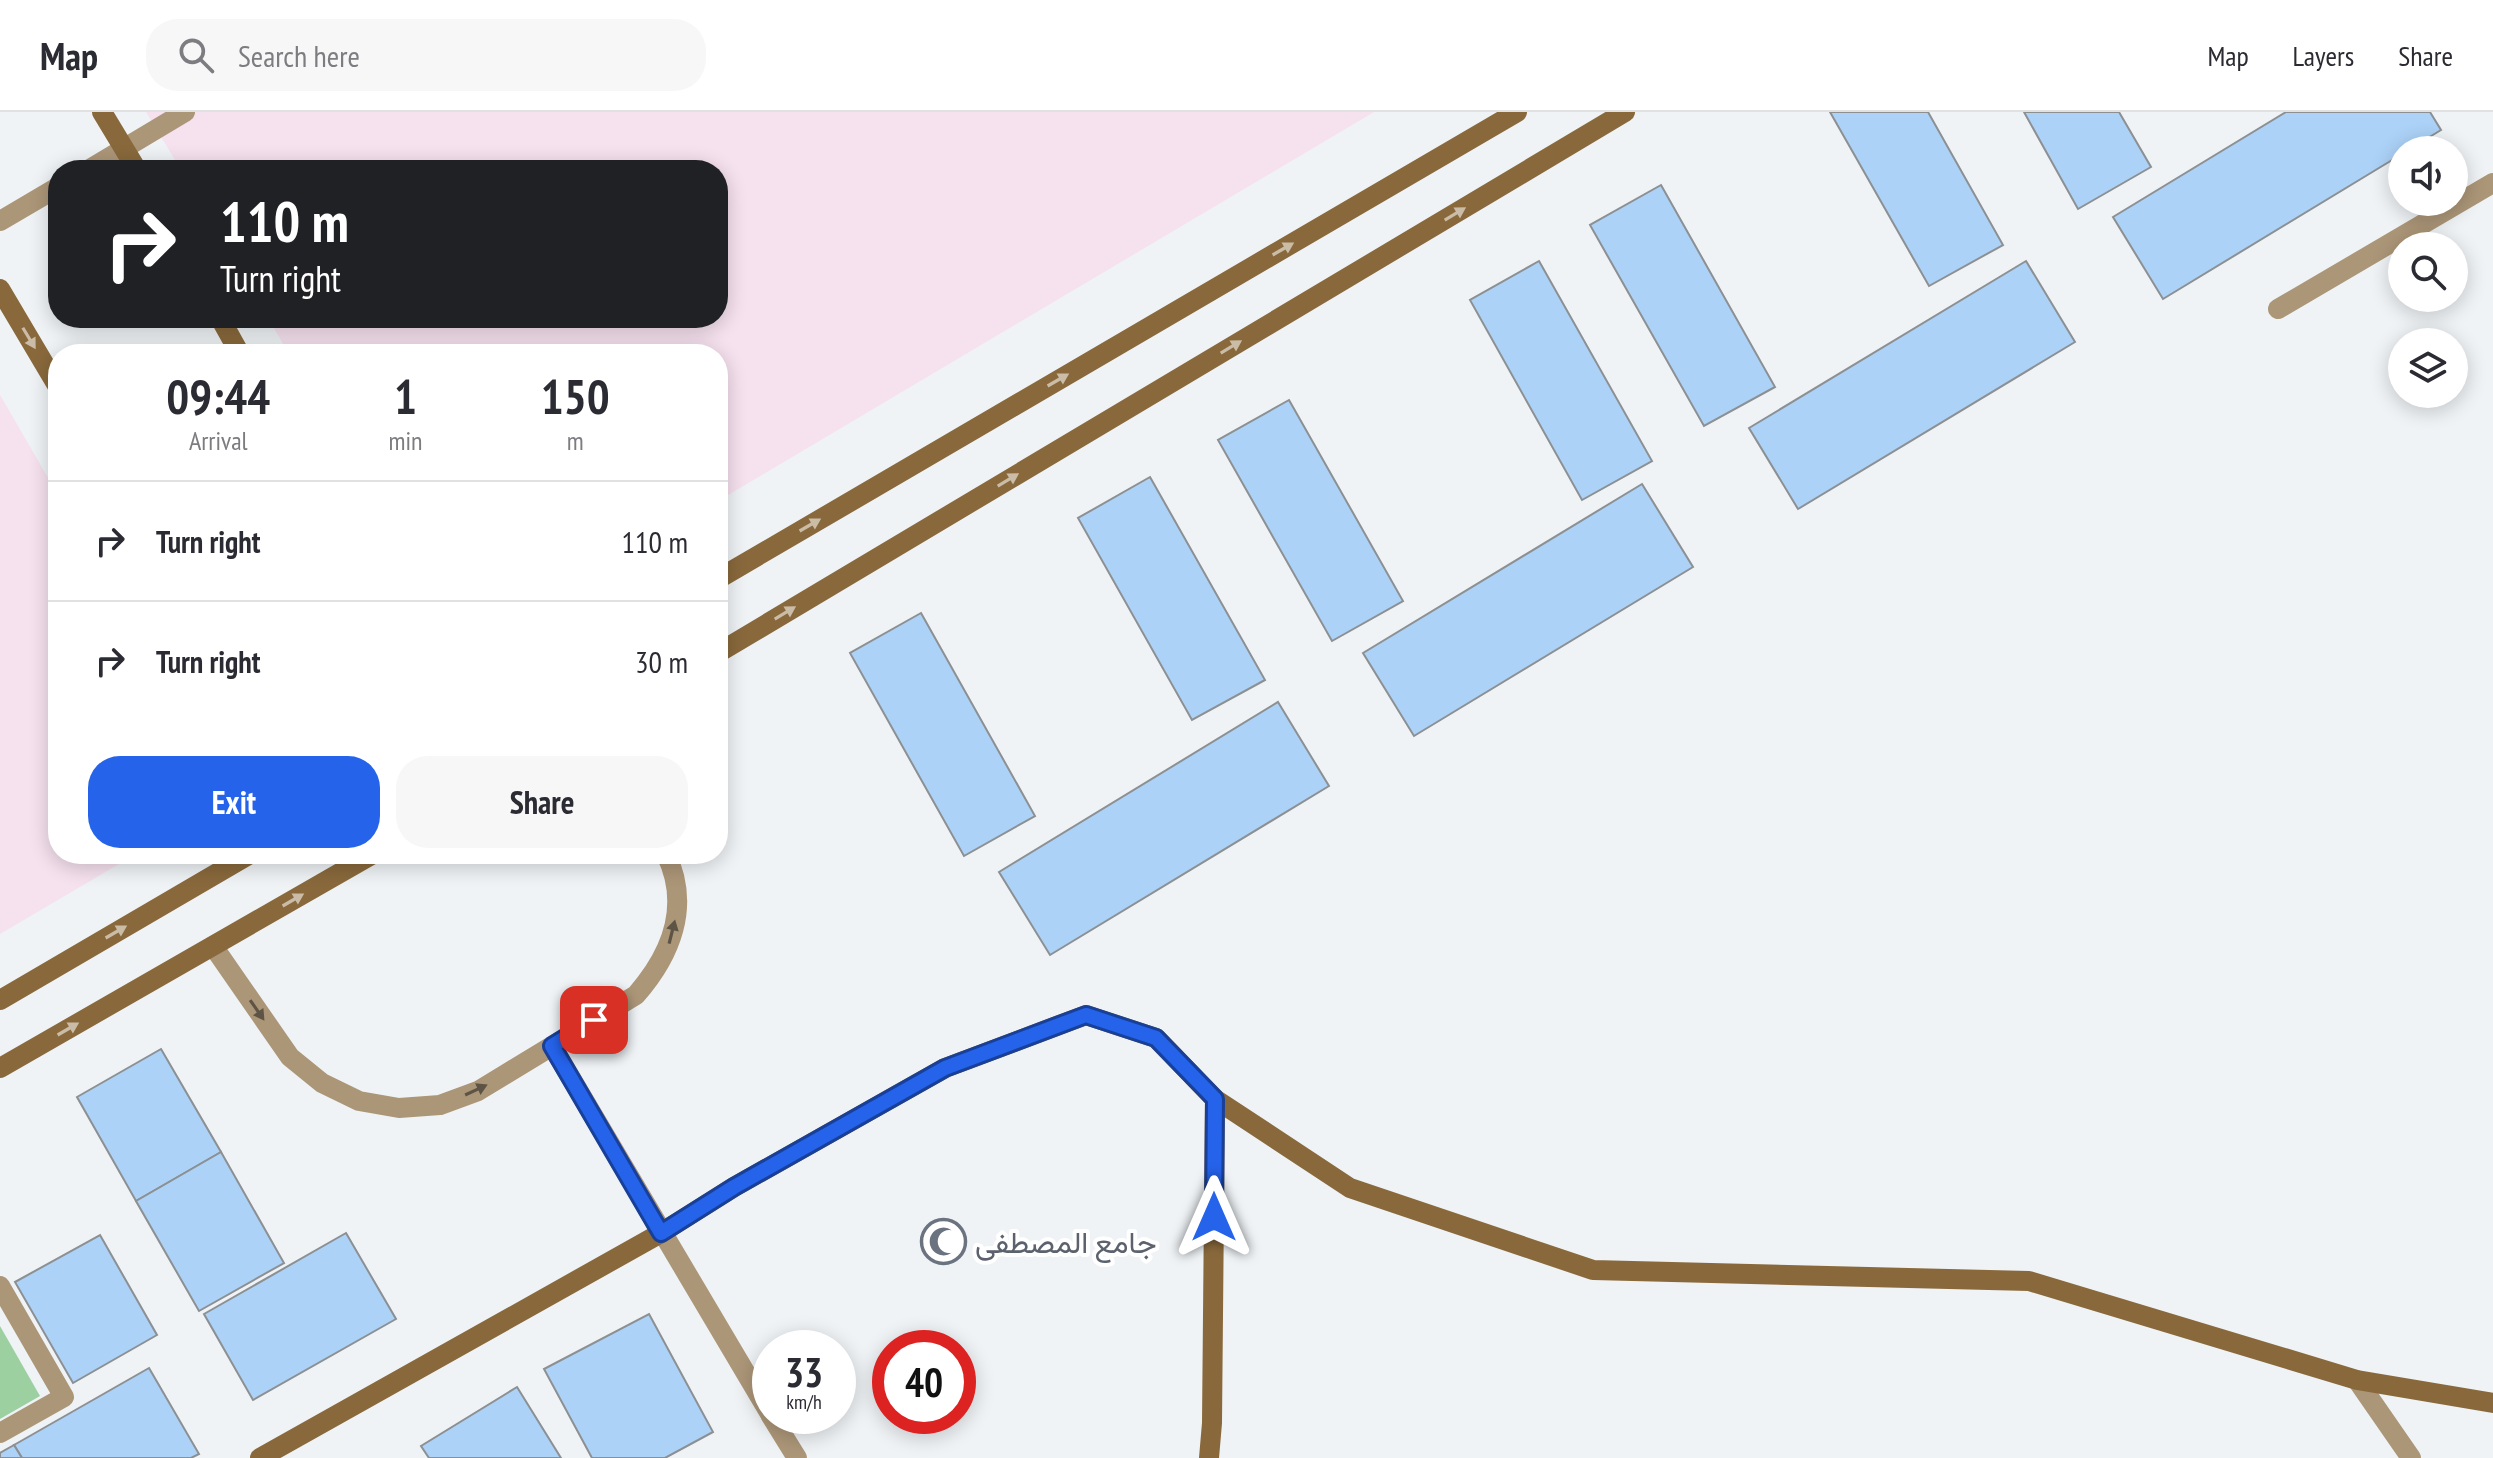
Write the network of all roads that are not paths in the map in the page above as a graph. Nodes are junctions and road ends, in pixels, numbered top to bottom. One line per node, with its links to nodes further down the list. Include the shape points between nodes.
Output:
1 (102, 112): 5 (main road)
2 (185, 112): 5 (street)
3 (1517, 112): 14 (main road, one-way to 3)
4 (1625, 112): 15 (main road, one-way to 4)
5 (125, 148): 6 (street); 7 (main road)
6 (105, 160)
7 (132, 160)
8 (2493, 183): 12 (street)
9 (48, 193): 10 (street)
10 (0, 221)
11 (0, 289): 13 (main road, one-way to 13)
12 (2278, 309)
13 (48, 370)
14 (728, 573)
15 (728, 647)
16 (232, 864): 20 (main road, one-way to 16)
17 (356, 864): 19 (main road, one-way to 17)
18 (669, 864): 21 (street, one-way to 18, via 636,995 655,973 676,920)
19 (213, 946): 21 (street, one-way to 21, via 290,1057 322,1083 359,1101 399,1108 440,1105 478,1091); 22 (main road, one-way to 19)
20 (0, 1000)
21 (552, 1046): 24 (street)
22 (0, 1068)
23 (1215, 1099): 24 (main road, via 1156,1038 1086,1015 945,1068); 26 (main road, via 1350,1188 1593,1270 2029,1281); 33 (main road)
24 (661, 1233): 27 (street); 31 (main road)
25 (0, 1286): 29 (street, via 64,1397)
26 (2357, 1380): 28 (main road); 34 (street)
27 (752, 1384)
28 (2493, 1403)
29 (0, 1433)
30 (782, 1434): 32 (street)
31 (260, 1458)
32 (797, 1458)
33 (1209, 1458)
34 (2411, 1458)

